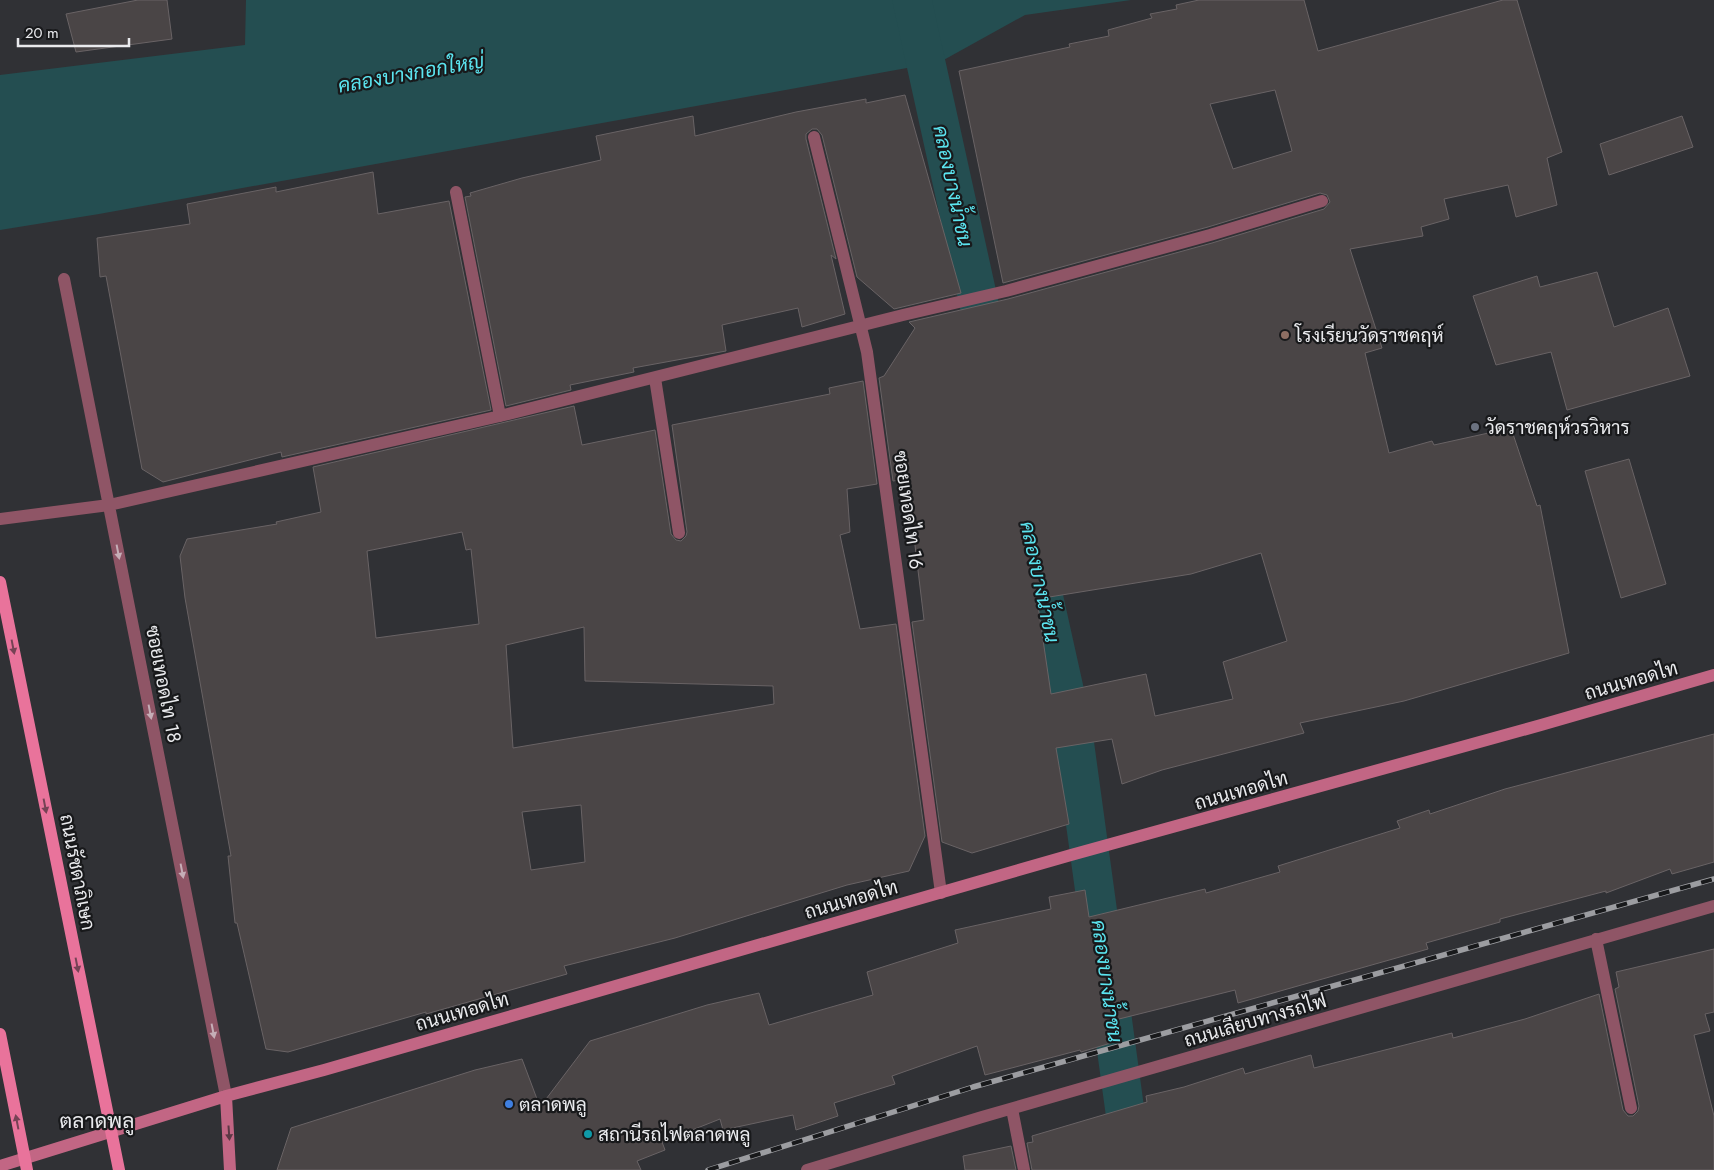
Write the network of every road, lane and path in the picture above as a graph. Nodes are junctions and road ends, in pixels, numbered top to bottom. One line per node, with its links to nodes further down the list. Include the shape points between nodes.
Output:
1 (814, 137): 5 (street, ซอยเทอดไท 16)
2 (456, 192): 7 (street)
3 (1322, 202): 5 (street, via 1006,292)
4 (64, 278): 8 (street, ซอยเทอดไท 18)
5 (862, 326): 6 (street); 13 (street, ซอยเทอดไท 16)
6 (655, 378): 7 (street); 10 (street)
7 (500, 416): 8 (street)
8 (109, 505): 9 (street); 17 (street, ซอยเทอดไท 18, one-way to 17)
9 (0, 518)
10 (679, 533)
11 (0, 582): 22 (main road, ถนนรัชดาภิเษก, one-way to 22, bridge)
12 (1714, 675): 13 (main road, ถนนเทอดไท)
13 (941, 893): 17 (main road, ถนนเทอดไท)
14 (1714, 906): 15 (street, ถนนเลียบทางรถไฟ)
15 (1596, 939): 18 (street, ถนนเลียบทางรถไฟ); 19 (street)
16 (0, 1034): 21 (main road, one-way to 16, bridge)
17 (226, 1096): 20 (main road, ถนนเทอดไท); 23 (main road, one-way to 23)
18 (1012, 1108): 24 (street, ถนนเลียบทางรถไฟ); 25 (street)
19 (1631, 1108)
20 (0, 1166)
21 (27, 1170)
22 (119, 1170)
23 (230, 1170)
24 (807, 1170)
25 (1024, 1170)

